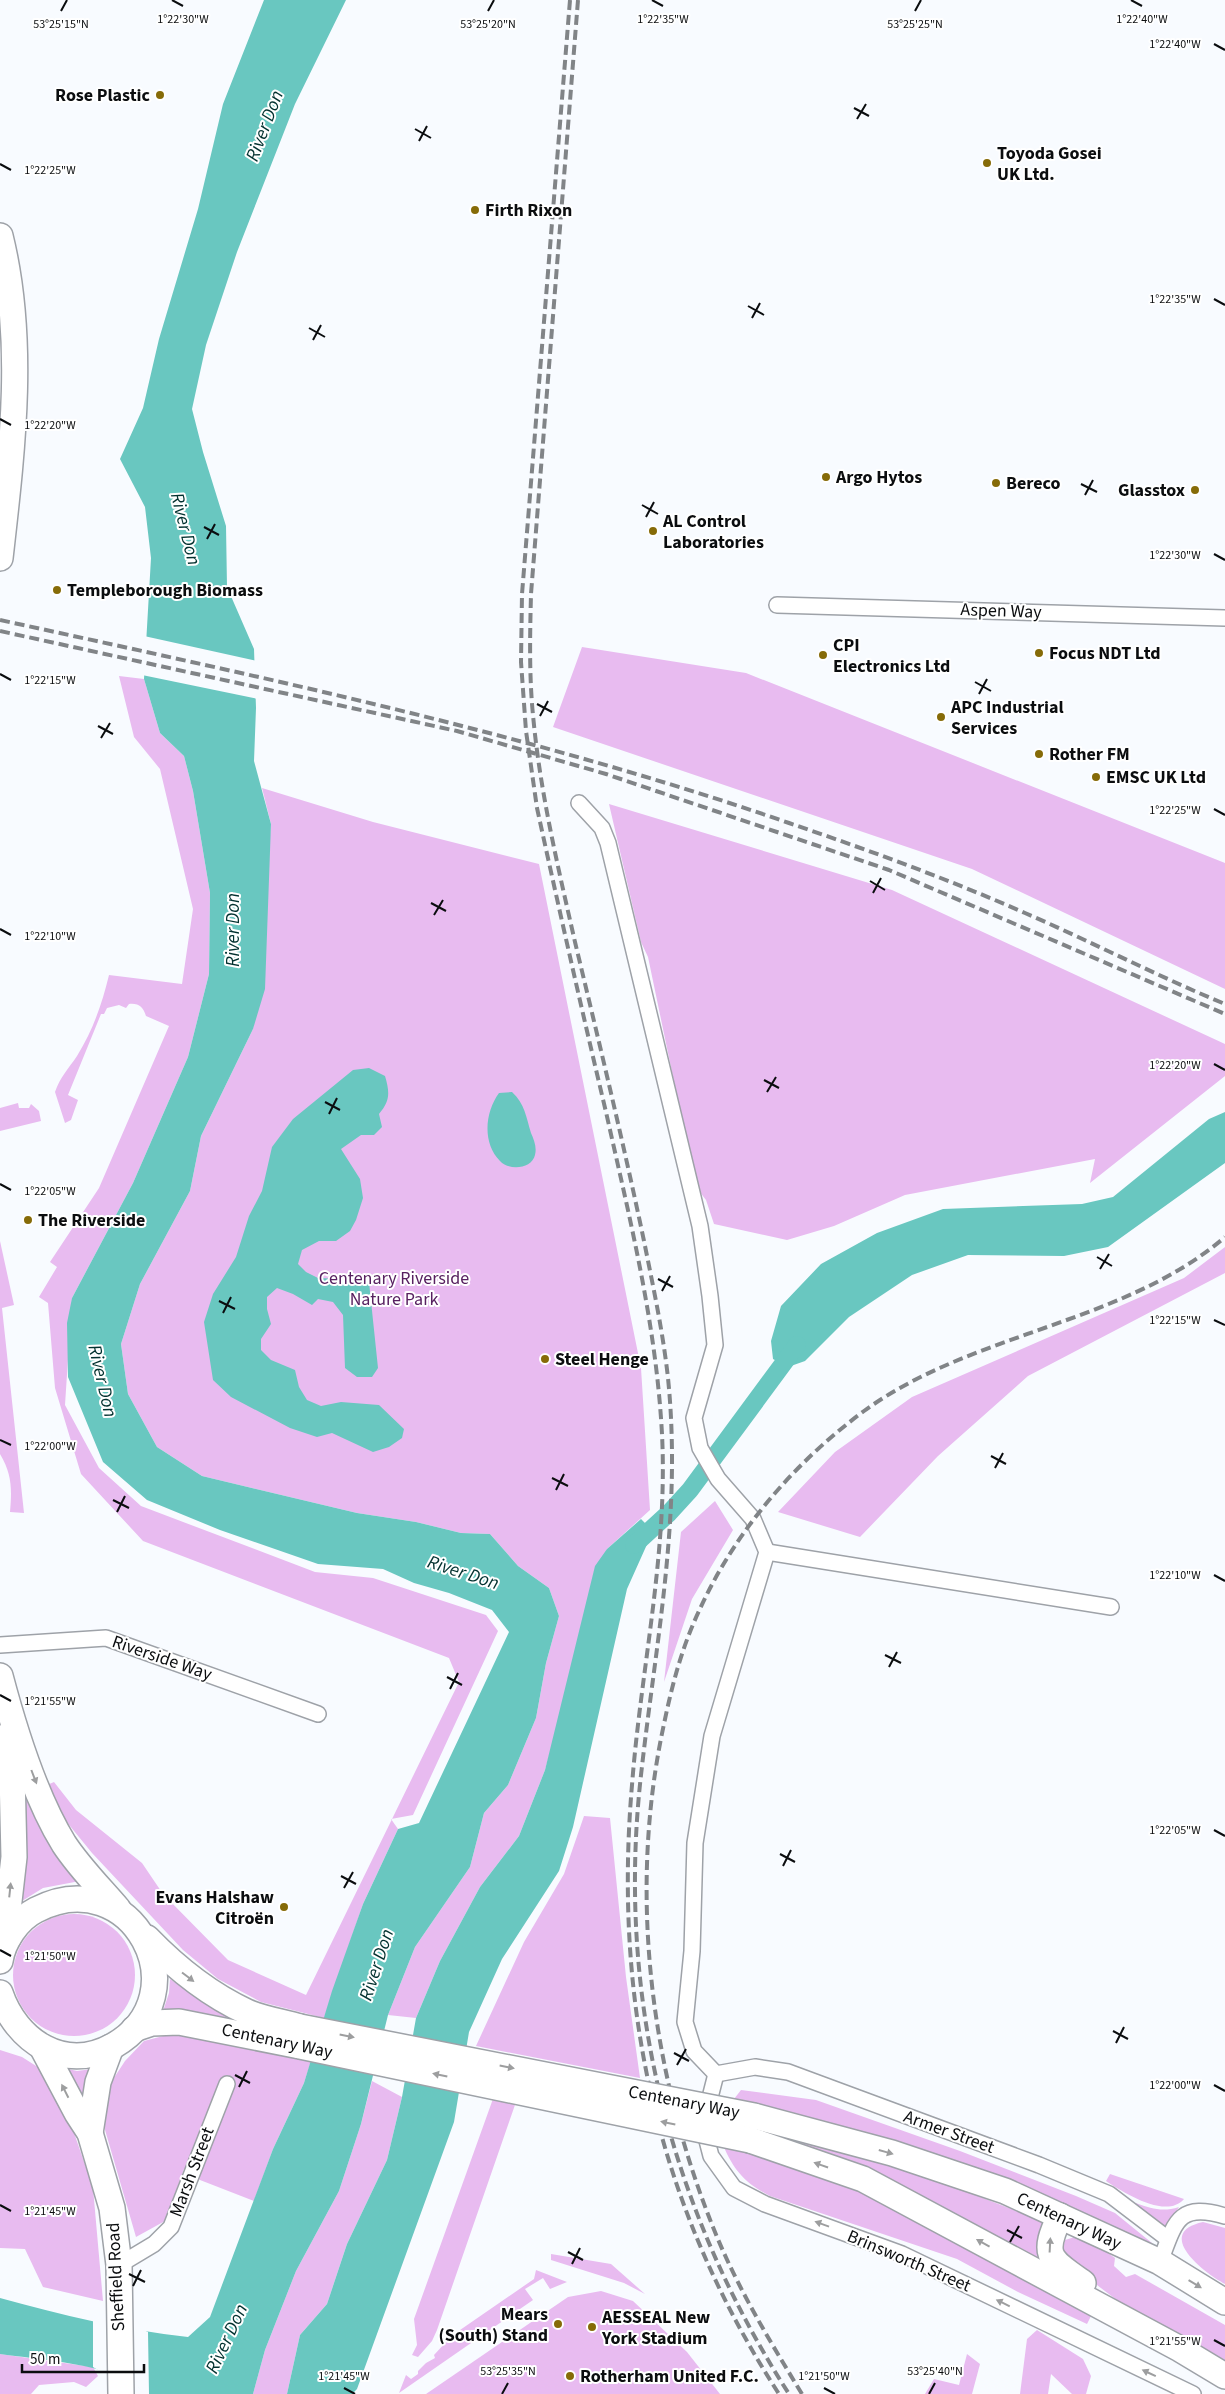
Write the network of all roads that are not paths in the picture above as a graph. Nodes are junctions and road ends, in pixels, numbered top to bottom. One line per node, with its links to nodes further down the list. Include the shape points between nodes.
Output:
1 (0, 236): 2 (main road, via 13,308 16,353)
2 (0, 558)
3 (777, 605): 4 (street, Aspen Way)
4 (1225, 618)
5 (579, 803): 6 (street, via 602,828 608,843 700,1226 715,1345 694,1418 700,1448 714,1473 753,1519)
6 (767, 1552): 7 (street); 21 (street, via 712,1736 695,1843 692,1951 684,2022 694,2051)
7 (1111, 1607)
8 (0, 1645): 10 (street, Riverside Way, via 106,1638)
9 (0, 1676): 11 (main road)
10 (318, 1714)
11 (10, 1715): 12 (main road, one-way to 12, via 48,1814 65,1845); 14 (main road, one-way to 11, via 14,1857)
12 (118, 1910): 13 (main road, Centenary Way); 14 (main road, via 84,1898 48,1903 19,1924)
13 (140, 1931): 16 (main road, via 154,1964 154,1981 148,2007); 18 (main road, Centenary Way, one-way to 18, via 177,1968 208,1991)
14 (2, 1954)
15 (0, 1993): 19 (main road, Sheffield Road, via 11,2018)
16 (134, 2029): 18 (main road, Centenary Way, via 152,2023 179,2022); 20 (main road)
17 (0, 2034): 19 (main road)
18 (300, 2037): 24 (main road, Centenary Way, one-way to 24, bridge, via 754,2116 892,2153 1004,2191); 30 (main road, Centenary Way, one-way to 18, bridge, via 863,2179 750,2140)
19 (35, 2043): 20 (main road, via 59,2053 76,2055); 23 (main road, Sheffield Road, one-way to 19)
20 (110, 2047): 23 (main road, Sheffield Road, via 98,2082)
21 (716, 2074): 26 (street, Armer Street, via 756,2067 797,2075 1109,2194); 33 (street, Brinsworth Street, one-way to 21, via 902,2254 765,2204 734,2188 711,2156 704,2125)
22 (226, 2084): 28 (street, Marsh Street, via 171,2227 154,2244)
23 (90, 2133): 28 (main road, Sheffield Road, via 112,2208)
24 (1060, 2216): 27 (main road, Centenary Way); 30 (main road, one-way to 24, via 1056,2264 1049,2253 1049,2238)
25 (1225, 2216): 26 (street, via 1205,2210 1189,2212 1177,2222)
26 (1168, 2239): 27 (street)
27 (1160, 2262): 29 (main road, Centenary Way, one-way to 29)
28 (119, 2265): 32 (main road, Sheffield Road)
29 (1225, 2302)
30 (1180, 2349): 31 (main road, Centenary Way)
31 (1225, 2376)
32 (120, 2390)
33 (1193, 2394)

